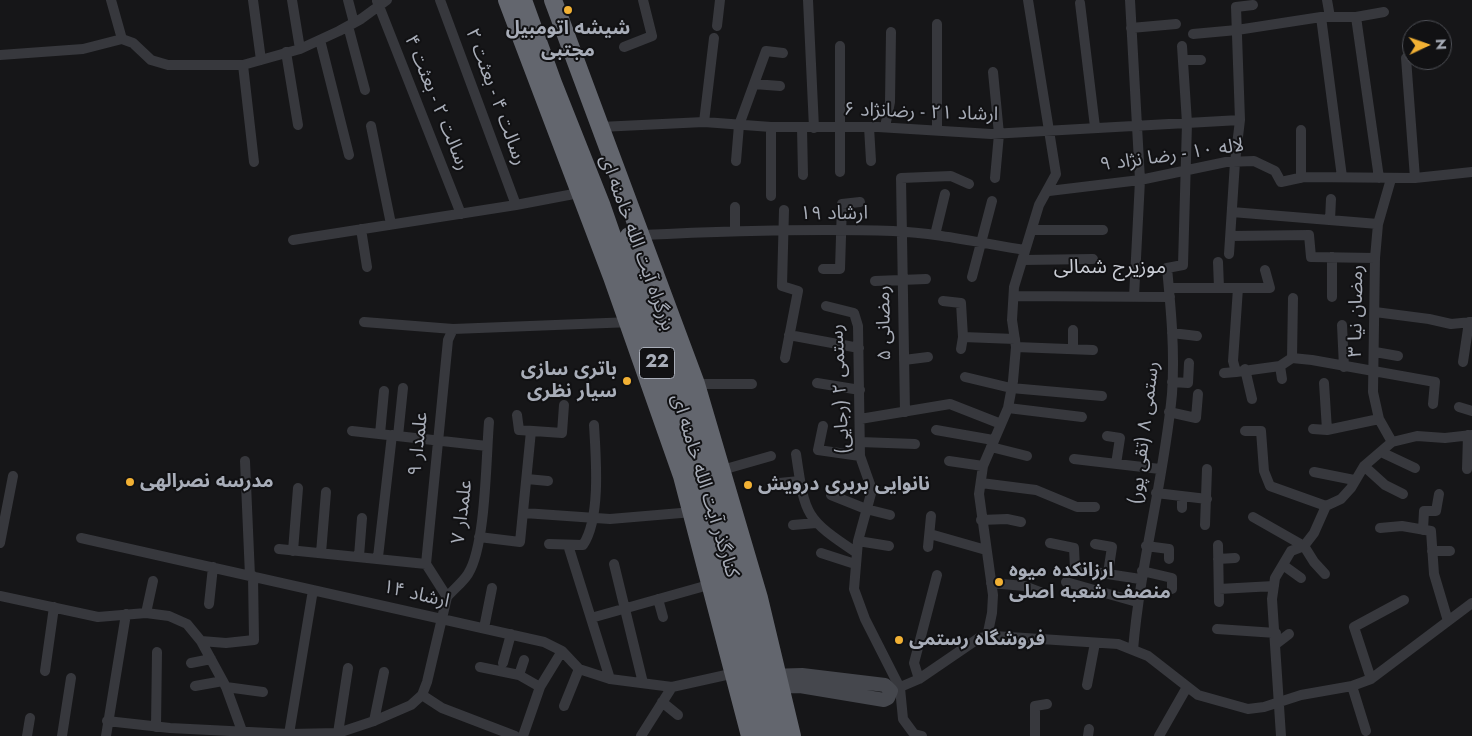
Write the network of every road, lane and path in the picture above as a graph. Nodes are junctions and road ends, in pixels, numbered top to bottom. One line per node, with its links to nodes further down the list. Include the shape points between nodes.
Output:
1 (111, 0): 30 (street)
2 (253, 0): 39 (street)
3 (292, 0): 35 (street)
4 (348, 0): 21 (street)
5 (440, 0): 92 (street, رسالت ۴ - بعثت ۲)
6 (507, 0): 43 (highway)
7 (523, 0): 43 (highway, بزرگراه آیت الله خامنه ای / 22)
8 (552, 0): 59 (highway, بزرگراه آیت الله خامنه ای / 22)
9 (643, 0): 34 (street, via 652,36)
10 (720, 0): 24 (street)
11 (808, 0): 62 (street)
12 (1028, 0): 65 (street)
13 (1130, 0): 25 (street)
14 (1327, 0): 19 (street)
15 (381, 2): 21 (street); 96 (street, رسالت ۲ - بعثت ۴)
16 (1080, 3): 58 (street)
17 (1253, 5): 26 (street, via 1236,7)
18 (1384, 12): 20 (street)
19 (1325, 17): 20 (street); 26 (street); 77 (street)
20 (1356, 17): 80 (street)
21 (351, 24): 31 (street); 48 (street)
22 (937, 24): 64 (street)
23 (1176, 24): 25 (street)
24 (717, 26)
25 (1131, 28): 52 (street)
26 (1237, 30): 28 (street); 49 (street)
27 (891, 32): 57 (street, via 890,102)
28 (1193, 34)
29 (714, 38): 50 (street)
30 (122, 39): 38 (street, via 83,49); 42 (street, via 133,43 151,60 168,65)
31 (320, 40): 35 (street); 68 (street)
32 (840, 46): 63 (street)
33 (1182, 46): 40 (street)
34 (624, 47)
35 (300, 48): 36 (street)
36 (286, 52): 39 (street); 53 (street)
37 (782, 53): 46 (street, via 766,51)
38 (0, 54)
39 (261, 60): 42 (street)
40 (1183, 60): 41 (street); 51 (street)
41 (1202, 60)
42 (243, 65): 71 (street)
43 (540, 68): 86 (highway); 103 (highway, بزرگراه آیت الله خامنه ای / 22)
44 (1407, 70): 81 (street)
45 (993, 72): 67 (street)
46 (754, 84): 47 (street); 54 (street)
47 (780, 86)
48 (365, 90)
49 (1240, 120): 51 (street, ارشاد ۲۱ - رضانژاد ۶); 72 (street)
50 (704, 122): 54 (street, ارشاد ۲۱ - رضانژاد ۶); 59 (street, ارشاد ۲۱ - رضانژاد ۶)
51 (1187, 123): 52 (street, ارشاد ۲۱ - رضانژاد ۶); 73 (street)
52 (1136, 124): 58 (street, ارشاد ۲۱ - رضانژاد ۶); 83 (street)
53 (298, 125)
54 (739, 125): 60 (street, ارشاد ۲۱ - رضانژاد ۶); 69 (street)
55 (372, 126): 98 (street)
56 (869, 127): 57 (street, ارشاد ۲۱ - رضانژاد ۶); 63 (street, ارشاد ۲۱ - رضانژاد ۶); 70 (street)
57 (885, 127): 64 (street, ارشاد ۲۱ - رضانژاد ۶)
58 (1096, 127): 65 (street, ارشاد ۲۱ - رضانژاد ۶)
59 (595, 128): 108 (highway); 126 (highway, بزرگراه آیت الله خامنه ای / 22)
60 (771, 128): 61 (street, ارشاد ۲۱ - رضانژاد ۶); 88 (street)
61 (802, 128): 62 (street, ارشاد ۲۱ - رضانژاد ۶); 76 (street)
62 (814, 128): 63 (street, ارشاد ۲۱ - رضانژاد ۶)
63 (840, 128): 74 (street)
64 (937, 130): 67 (street, ارشاد ۲۱ - رضانژاد ۶)
65 (1050, 130): 67 (street, ارشاد ۲۱ - رضانژاد ۶); 85 (street, via 1056,174)
66 (1300, 130): 79 (street)
67 (999, 134): 78 (street)
68 (349, 155)
69 (736, 161)
70 (871, 161)
71 (254, 162)
72 (1235, 162): 73 (street, لاله ۱۰ - رضا نژاد ۹); 79 (street, لاله ۱۰ - رضا نژاد ۹, via 1254,161 1275,171 1281,182); 95 (street)
73 (1186, 171): 83 (street, لاله ۱۰ - رضا نژاد ۹); 129 (street, رستمی ۸ (تقی پور), via 1183,264 1167,268)
74 (840, 172)
75 (1472, 172): 81 (street, لاله ۱۰ - رضا نژاد ۹)
76 (803, 175)
77 (1342, 177): 79 (street, لاله ۱۰ - رضا نژاد ۹); 80 (street, لاله ۱۰ - رضا نژاد ۹)
78 (995, 178)
79 (1301, 178)
80 (1379, 178): 82 (street, لاله ۱۰ - رضا نژاد ۹)
81 (1414, 178): 82 (street, لاله ۱۰ - رضا نژاد ۹)
82 (1391, 179): 99 (street, رمضان نیا ۳)
83 (1140, 180): 85 (street, لاله ۱۰ - رضا نژاد ۹); 131 (street)
84 (969, 184): 107 (street, رمضانی ۵, via 951,176 901,178 904,203)
85 (1049, 190): 101 (street)
86 (579, 193): 92 (street); 103 (highway)
87 (945, 194): 109 (street)
88 (771, 196)
89 (1331, 199): 97 (street)
90 (992, 200): 112 (street)
91 (860, 202): 106 (street, via 842,204)
92 (516, 205): 96 (street)
93 (735, 207): 104 (street)
94 (784, 210): 105 (street)
95 (1232, 212): 97 (street); 110 (street)
96 (462, 214): 98 (street)
97 (1330, 220): 99 (street)
98 (391, 224): 100 (street)
99 (1378, 224): 116 (street, رمضان نیا ۳)
100 (360, 229): 111 (street); 119 (street)
101 (1032, 230): 102 (street); 114 (street)
102 (1103, 230)
103 (602, 231): 138 (highway, بزرگراه آیت الله خامنه ای / 22)
104 (735, 231): 105 (street, ارشاد ۱۹); 108 (street, ارشاد ۱۹)
105 (784, 231): 106 (street, ارشاد ۱۹); 144 (street, via 782,286 798,291)
106 (840, 231): 107 (street, ارشاد ۱۹); 120 (street, via 840,269)
107 (901, 232): 109 (street, ارشاد ۱۹); 124 (street, رمضانی ۵)
108 (641, 235): 126 (highway)
109 (935, 235): 112 (street, ارشاد ۱۹)
110 (1230, 236): 113 (street); 115 (street, via 1309,235 1311,257)
111 (293, 240)
112 (981, 243): 114 (street, ارشاد ۱۹); 122 (street)
113 (1229, 254)
114 (1024, 255): 117 (street, ارشاد ۱۹); 130 (street)
115 (1332, 257): 116 (street); 132 (street)
116 (1375, 258): 136 (street, رمضان نیا ۳)
117 (1093, 259)
118 (1218, 262): 127 (street)
119 (367, 267)
120 (823, 269)
121 (1265, 270): 128 (street, via 1270,288)
122 (972, 277)
123 (926, 278): 124 (street)
124 (902, 279): 125 (street); 158 (street, رمضانی ۵)
125 (875, 281)
126 (652, 282): 148 (highway, بزرگراه آیت الله خامنه ای / 22)
127 (1219, 288): 128 (street); 129 (street)
128 (1238, 288): 163 (street, via 1233,361)
129 (1170, 292): 131 (street); 143 (street, رستمی ۸ (تقی پور))
130 (1014, 296): 131 (street); 147 (street, via 1012,320)
131 (1134, 296)
132 (1332, 297)
133 (1293, 298): 157 (street)
134 (943, 302): 146 (street, via 961,303)
135 (826, 306): 149 (street, رستمی ۲ (رجایی), via 854,313)
136 (1375, 312): 139 (street, via 1450,324); 153 (street, رمضان نیا ۳)
137 (364, 322): 141 (street)
138 (635, 322): 141 (street); 228 (highway, بزرگراه آیت الله خامنه ای / 22)
139 (1471, 322): 160 (street)
140 (1342, 325): 162 (street)
141 (454, 328): 206 (street, علمدار ۹, via 448,340)
142 (1073, 330): 150 (street)
143 (1172, 333): 145 (street); 168 (street, رستمی ۸ (تقی پور))
144 (789, 336): 149 (street); 156 (street)
145 (1197, 336)
146 (963, 337): 147 (street); 151 (street)
147 (1015, 343): 150 (street); 174 (street)
148 (676, 348): 171 (highway, کنارگذر آیت الله خامنه ای); 200 (highway, بزرگراه آیت الله خامنه ای / 22)
149 (859, 348): 175 (street, رستمی ۲ (رجایی))
150 (1073, 349): 152 (street)
151 (961, 350)
152 (1093, 350)
153 (1375, 352): 154 (street); 164 (street, رمضان نیا ۳)
154 (1398, 356)
155 (928, 357): 158 (street)
156 (785, 358)
157 (1292, 358): 161 (street); 162 (street)
158 (904, 360): 185 (street, رمضانی ۵)
159 (1189, 362): 168 (street, via 1188,383)
160 (1463, 362)
161 (1280, 366): 163 (street); 167 (street)
162 (1344, 367): 164 (street)
163 (1241, 370): 165 (street); 179 (street)
164 (1373, 372): 180 (street, via 1435,382); 190 (street, رمضان نیا ۳, via 1372,392)
165 (1224, 373)
166 (965, 377): 174 (street)
167 (1282, 379)
168 (1172, 382): 186 (street, رستمی ۸ (تقی پور))
169 (1324, 382): 197 (street)
170 (818, 383): 175 (street)
171 (696, 384): 172 (street); 200 (highway, کنارگذر آیت الله خامنه ای)
172 (752, 384)
173 (403, 388): 203 (street)
174 (1011, 388): 178 (street); 183 (street)
175 (860, 390): 189 (street, رستمی ۲ (رجایی))
176 (384, 391): 202 (street)
177 (1198, 394): 186 (street, via 1196,418)
178 (1102, 396)
179 (1252, 399)
180 (1433, 404)
181 (564, 405): 199 (street, via 562,433)
182 (1459, 407): 184 (street)
183 (1008, 408): 188 (street); 192 (street)
184 (1472, 410)
185 (905, 412): 189 (street); 192 (street, via 950,404)
186 (1169, 412): 223 (street, رستمی ۸ (تقی پور))
187 (517, 415): 199 (street, via 519,430)
188 (1082, 417)
189 (860, 419): 207 (street, رستمی ۲ (رجایی))
190 (1379, 419): 197 (street); 211 (street, رمضان نیا ۳)
191 (489, 422): 210 (street, علمدار ۷)
192 (1001, 424): 209 (street)
193 (594, 425): 253 (street, via 597,471)
194 (823, 426): 214 (street, via 818,450)
195 (1313, 429): 197 (street)
196 (936, 430): 209 (street)
197 (1327, 430)
198 (352, 431): 202 (street)
199 (530, 431): 230 (street)
200 (704, 431): 225 (highway, کنارگذر آیت الله خامنه ای); 249 (highway, بزرگراه آیت الله خامنه ای / 22)
201 (1245, 431): 244 (street, via 1261,431 1264,472 1270,486)
202 (380, 434): 203 (street)
203 (395, 435): 206 (street); 287 (street)
204 (1470, 435): 211 (street, via 1445,438 1417,436); 224 (street)
205 (1107, 436): 219 (street, via 1120,438)
206 (437, 440): 210 (street); 292 (street, علمدار ۹)
207 (860, 442): 208 (street); 214 (street, رستمی ۲ (رجایی))
208 (915, 444)
209 (992, 444): 215 (street); 220 (street)
210 (487, 446): 264 (street, علمدار ۷)
211 (1386, 447): 221 (street); 222 (street)
212 (796, 454): 233 (street)
213 (771, 456): 225 (street)
214 (860, 456): 247 (street, رستمی ۲ (رجایی), via 872,490)
215 (1027, 456)
216 (1074, 459): 219 (street)
217 (245, 461): 301 (street)
218 (949, 461): 220 (street)
219 (1116, 464): 223 (street)
220 (983, 466): 235 (street)
221 (1364, 466): 231 (street); 239 (street, via 1385,485)
222 (1415, 468)
223 (1160, 469): 238 (street, رستمی ۸ (تقی پور))
224 (1467, 469)
225 (722, 470): 249 (highway, کنارگذر آیت الله خامنه ای)
226 (1207, 470): 243 (street)
227 (1314, 472): 231 (street)
228 (688, 473): 248 (highway, کنارگذر آیت الله خامنه ای); 266 (highway, بزرگراه آیت الله خامنه ای / 22)
229 (13, 476): 268 (street)
230 (527, 479): 232 (street); 250 (street)
231 (1354, 480): 244 (street, via 1341,499)
232 (548, 481)
233 (800, 481): 234 (street); 258 (street, via 804,502)
234 (779, 483)
235 (980, 483): 245 (street, via 1036,490 1078,507); 256 (street)
236 (298, 488): 280 (street)
237 (326, 492): 284 (street)
238 (1156, 493): 242 (street); 275 (street, رستمی ۸ (تقی پور))
239 (1403, 494)
240 (1439, 494): 262 (street, via 1436,511 1424,511)
241 (831, 495): 247 (street)
242 (1182, 496): 243 (street); 246 (street)
243 (1207, 499): 260 (street)
244 (1326, 506): 276 (street)
245 (1095, 507)
246 (1182, 508)
247 (866, 509): 251 (street); 267 (street, رستمی ۲ (رجایی))
248 (693, 512): 253 (street, via 610,519); 266 (highway, کنارگذر آیت الله خامنه ای)
249 (728, 512): 355 (highway, بزرگراه آیت الله خامنه ای / 22); 355 (highway, کنارگذر آیت الله خامنه ای, via 771,651)
250 (524, 513): 253 (street); 264 (street, via 520,542)
251 (890, 515)
252 (932, 516): 263 (street)
253 (593, 517): 272 (street, via 590,535 583,545)
254 (1253, 517): 276 (street)
255 (362, 518): 286 (street)
256 (981, 520): 257 (street); 279 (street)
257 (1021, 522)
258 (816, 523): 259 (street); 283 (street)
259 (793, 525)
260 (1205, 525)
261 (1380, 528): 262 (street, via 1402,526)
262 (1423, 530): 281 (street, via 1431,531)
263 (930, 534): 277 (street); 279 (street)
264 (479, 537): 314 (street, علمدار ۷, via 468,574)
265 (81, 538): 296 (street, ارشاد ۱۴)
266 (707, 538): 290 (highway, بزرگراه آیت الله خامنه ای / 22)
267 (858, 541): 274 (street); 283 (street, رستمی ۲ (رجایی))
268 (0, 542)
269 (1050, 543): 297 (street, via 1074,548 1075,569)
270 (549, 544): 272 (street)
271 (1095, 544): 297 (street, via 1112,547)
272 (568, 545): 325 (street)
273 (1218, 545): 291 (street)
274 (889, 546)
275 (1146, 546): 288 (street, via 1169,549); 300 (street, رستمی ۸ (تقی پور))
276 (1304, 546): 295 (street, via 1291,551); 298 (street)
277 (928, 547)
278 (279, 550): 280 (street)
279 (986, 550): 305 (street)
280 (293, 551): 284 (street)
281 (1432, 551): 282 (street); 328 (street, via 1434,574)
282 (1450, 551)
283 (858, 552): 294 (street, رستمی ۲ (رجایی))
284 (321, 553): 286 (street)
285 (821, 553): 294 (street)
286 (359, 556): 287 (street)
287 (378, 558): 292 (street)
288 (1169, 558)
289 (1235, 558): 291 (street)
290 (712, 559): 306 (highway, کنارگذر آیت الله خامنه ای); 395 (highway, بزرگراه آیت الله خامنه ای / 22)
291 (1218, 559): 310 (street)
292 (426, 564): 314 (street)
293 (614, 564): 322 (street)
294 (855, 564): 364 (street, رستمی ۲ (رجایی), via 854,589)
295 (1282, 565): 302 (street); 307 (street)
296 (213, 567): 301 (street, ارشاد ۱۴); 320 (street)
297 (1108, 573): 300 (street)
298 (1326, 574)
299 (938, 575): 353 (street, via 914,663)
300 (1141, 575): 309 (street, via 1172,578); 317 (street, رستمی ۸ (تقی پور))
301 (252, 576): 311 (street, ارشاد ۱۴); 335 (street, via 254,640 226,644)
302 (1301, 578)
303 (153, 581): 323 (street)
304 (1066, 582): 317 (street)
305 (991, 583): 312 (street, via 1024,586); 333 (street, via 992,613)
306 (712, 584): 315 (street); 349 (highway, کنارگذر آیت الله خامنه ای)
307 (1274, 586): 310 (street); 334 (street)
308 (492, 588): 329 (street)
309 (1172, 589)
310 (1218, 589): 318 (street)
311 (313, 590): 327 (street, ارشاد ۱۴); 385 (street)
312 (1045, 594)
313 (0, 596): 321 (street)
314 (447, 597): 327 (street)
315 (658, 599): 322 (street); 326 (street)
316 (1404, 600): 354 (street, via 1354,627)
317 (1137, 602): 337 (street, رستمی ۸ (تقی پور))
318 (1219, 602)
319 (1472, 603): 328 (street)
320 (209, 604)
321 (54, 608): 324 (street, via 98,617); 347 (street)
322 (624, 608): 325 (street); 356 (street)
323 (146, 613): 324 (street); 335 (street, via 169,616 187,624)
324 (126, 614): 373 (street)
325 (591, 618): 352 (street)
326 (663, 618)
327 (442, 619): 329 (street, ارشاد ۱۴); 366 (street)
328 (1448, 621): 354 (street)
329 (484, 628): 331 (street, ارشاد ۱۴)
330 (1217, 629): 334 (street)
331 (511, 634): 338 (street, ارشاد ۱۴, via 544,642); 343 (street)
332 (1289, 634): 334 (street)
333 (987, 637): 336 (street); 353 (street, via 964,647)
334 (1276, 639): 368 (street)
335 (201, 641): 340 (street)
336 (1095, 643): 337 (street, via 1118,644); 358 (street)
337 (1133, 650): 360 (street, via 1148,656)
338 (562, 651): 346 (street, ارشاد ۱۴); 362 (street)
339 (157, 652): 376 (street)
340 (211, 659): 342 (street); 357 (street)
341 (524, 660): 350 (street)
342 (191, 663)
343 (503, 663)
344 (480, 667): 350 (street)
345 (348, 668): 383 (street)
346 (579, 669): 352 (street, ارشاد ۱۴); 370 (street)
347 (45, 671)
348 (384, 672): 374 (street)
349 (735, 673): 363 (street, ارشاد ۱۴); 394 (highway, کنارگذر آیت الله خامنه ای)
350 (519, 676): 362 (street)
351 (71, 678): 388 (street)
352 (610, 679): 356 (street, ارشاد ۱۴)
353 (919, 679): 364 (street)
354 (1371, 679): 361 (street)
355 (784, 681): 364 (main road, via 884,700); 396 (highway, بزرگراه آیت الله خامنه ای / 22); 397 (highway, کنارگذر آیت الله خامنه ای)
356 (643, 683): 363 (street, ارشاد ۱۴)
357 (225, 684): 359 (street); 365 (street); 380 (street)
358 (1087, 685)
359 (195, 686)
360 (1187, 686): 368 (street, via 1198,695 1248,709); 400 (street)
361 (1352, 686): 368 (street, via 1300,695); 378 (street)
362 (540, 687): 392 (street)
363 (672, 687): 367 (street)
364 (896, 689): 377 (street)
365 (263, 692)
366 (422, 695): 374 (street, via 410,705); 391 (street, via 442,708)
367 (662, 702): 371 (street); 393 (street)
368 (1278, 703): 401 (street)
369 (1047, 704): 399 (street, via 1035,706)
370 (564, 706)
371 (678, 715)
372 (30, 718): 387 (street)
373 (108, 721): 375 (street); 389 (street)
374 (374, 721): 381 (street)
375 (136, 725): 376 (street); 390 (street)
376 (156, 727): 379 (street)
377 (909, 731): 398 (street)
378 (1366, 731)
379 (170, 732): 382 (street)
380 (237, 732): 382 (street); 384 (street)
381 (353, 732): 383 (street)
382 (189, 733)
383 (338, 733): 386 (street)
384 (262, 734): 385 (street)
385 (289, 734): 386 (street)
386 (308, 735)
387 (27, 736)
388 (62, 736)
389 (106, 736)
390 (135, 736)
391 (515, 736)
392 (523, 736)
393 (641, 736)
394 (750, 736)
395 (764, 736)
396 (779, 736)
397 (792, 736)
398 (922, 736)
399 (1035, 736)
400 (1159, 736)
401 (1281, 736)

